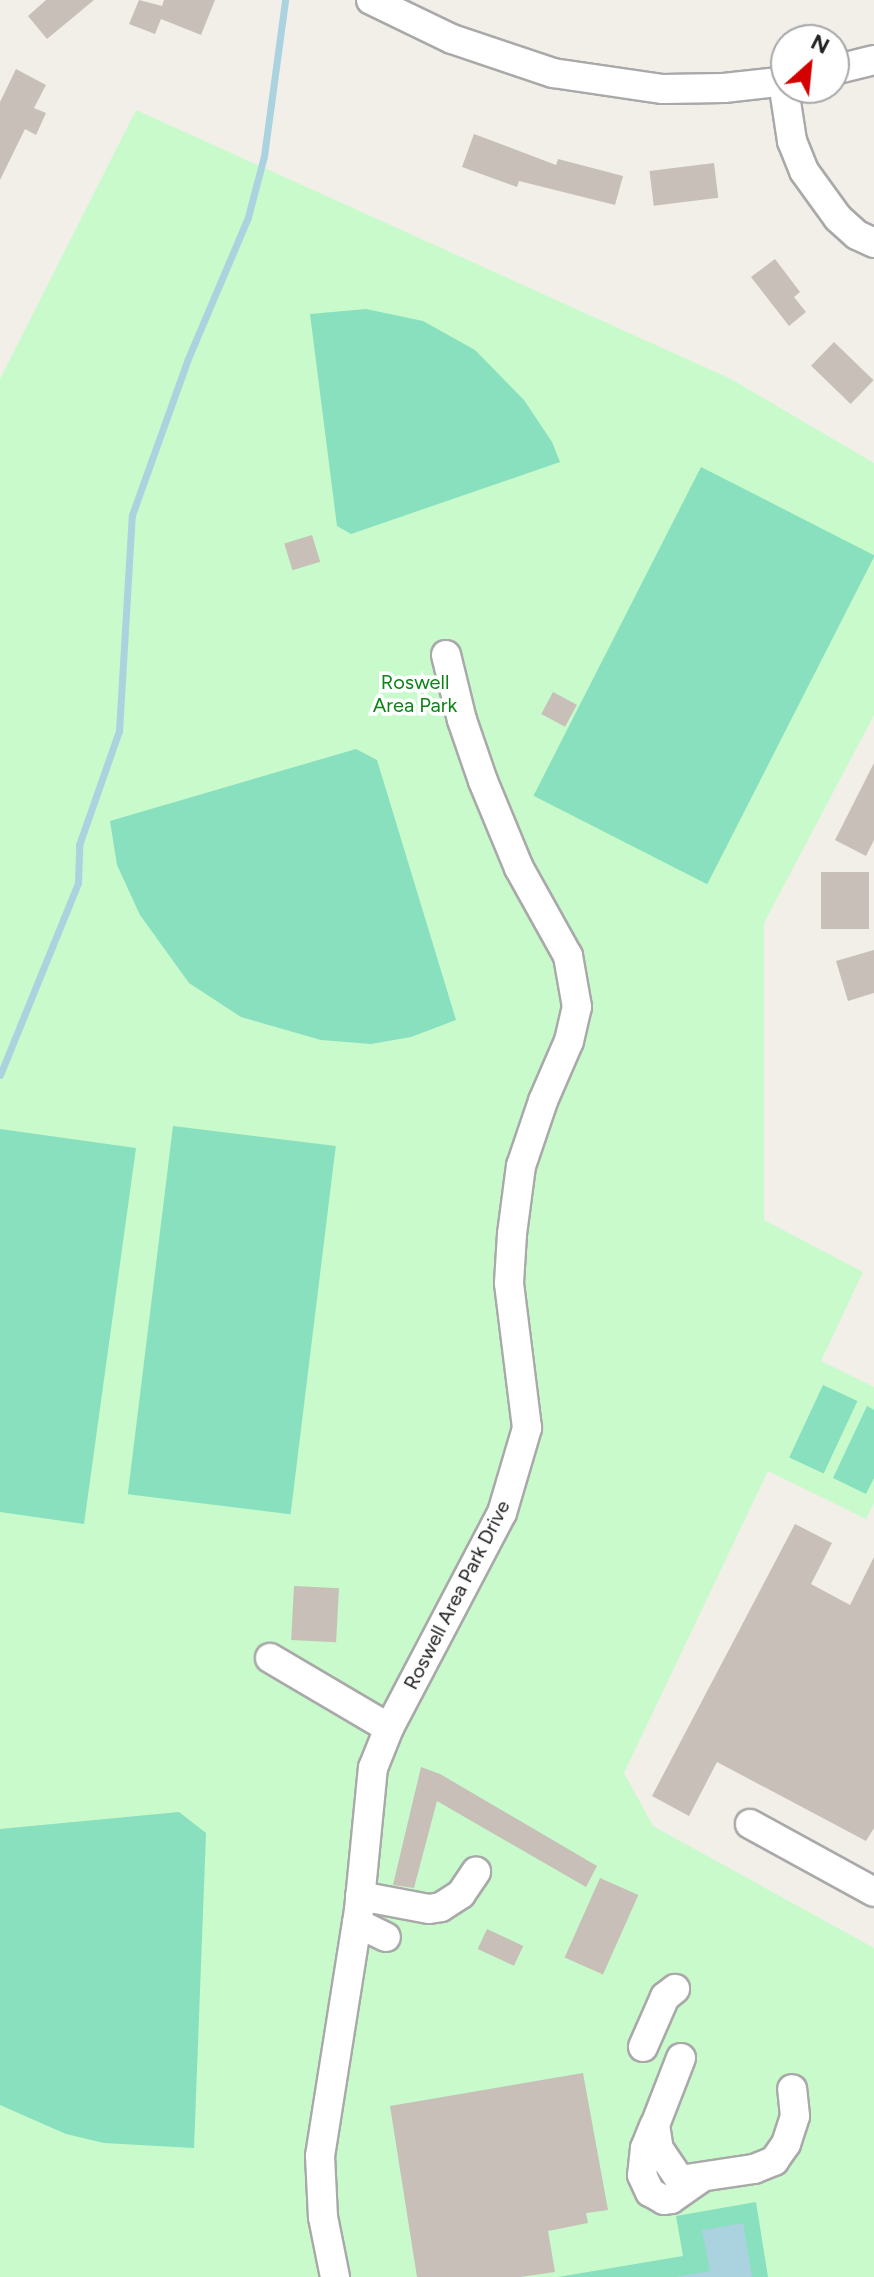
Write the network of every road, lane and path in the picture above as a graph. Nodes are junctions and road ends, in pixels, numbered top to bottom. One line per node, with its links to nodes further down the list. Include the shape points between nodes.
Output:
1 (371, 0): 4 (street, via 452,39 553,73 663,89)
2 (874, 60): 3 (street)
3 (850, 66)
4 (770, 83)
5 (787, 104): 6 (street, via 792,141 804,171 838,218)
6 (874, 243)
7 (446, 655): 9 (street, Roswell Area Park Drive, via 483,781 519,868 568,956 577,1007 521,1166 512,1234 509,1283 527,1428 502,1513)
8 (270, 1658): 9 (street)
9 (389, 1728): 13 (street, Roswell Area Park Drive, via 373,1768)
10 (750, 1824): 12 (street)
11 (476, 1872): 13 (street, via 461,1894 441,1907)
12 (874, 1892)
13 (358, 1909): 14 (street); 19 (street, Roswell Area Park Drive, via 320,2156 323,2217)
14 (386, 1937)
15 (675, 1989): 16 (street, via 665,1997)
16 (643, 2047)
17 (681, 2058): 18 (street, via 655,2125 659,2149 680,2180 754,2169 778,2157 795,2116)
18 (792, 2089)
19 (335, 2277)

